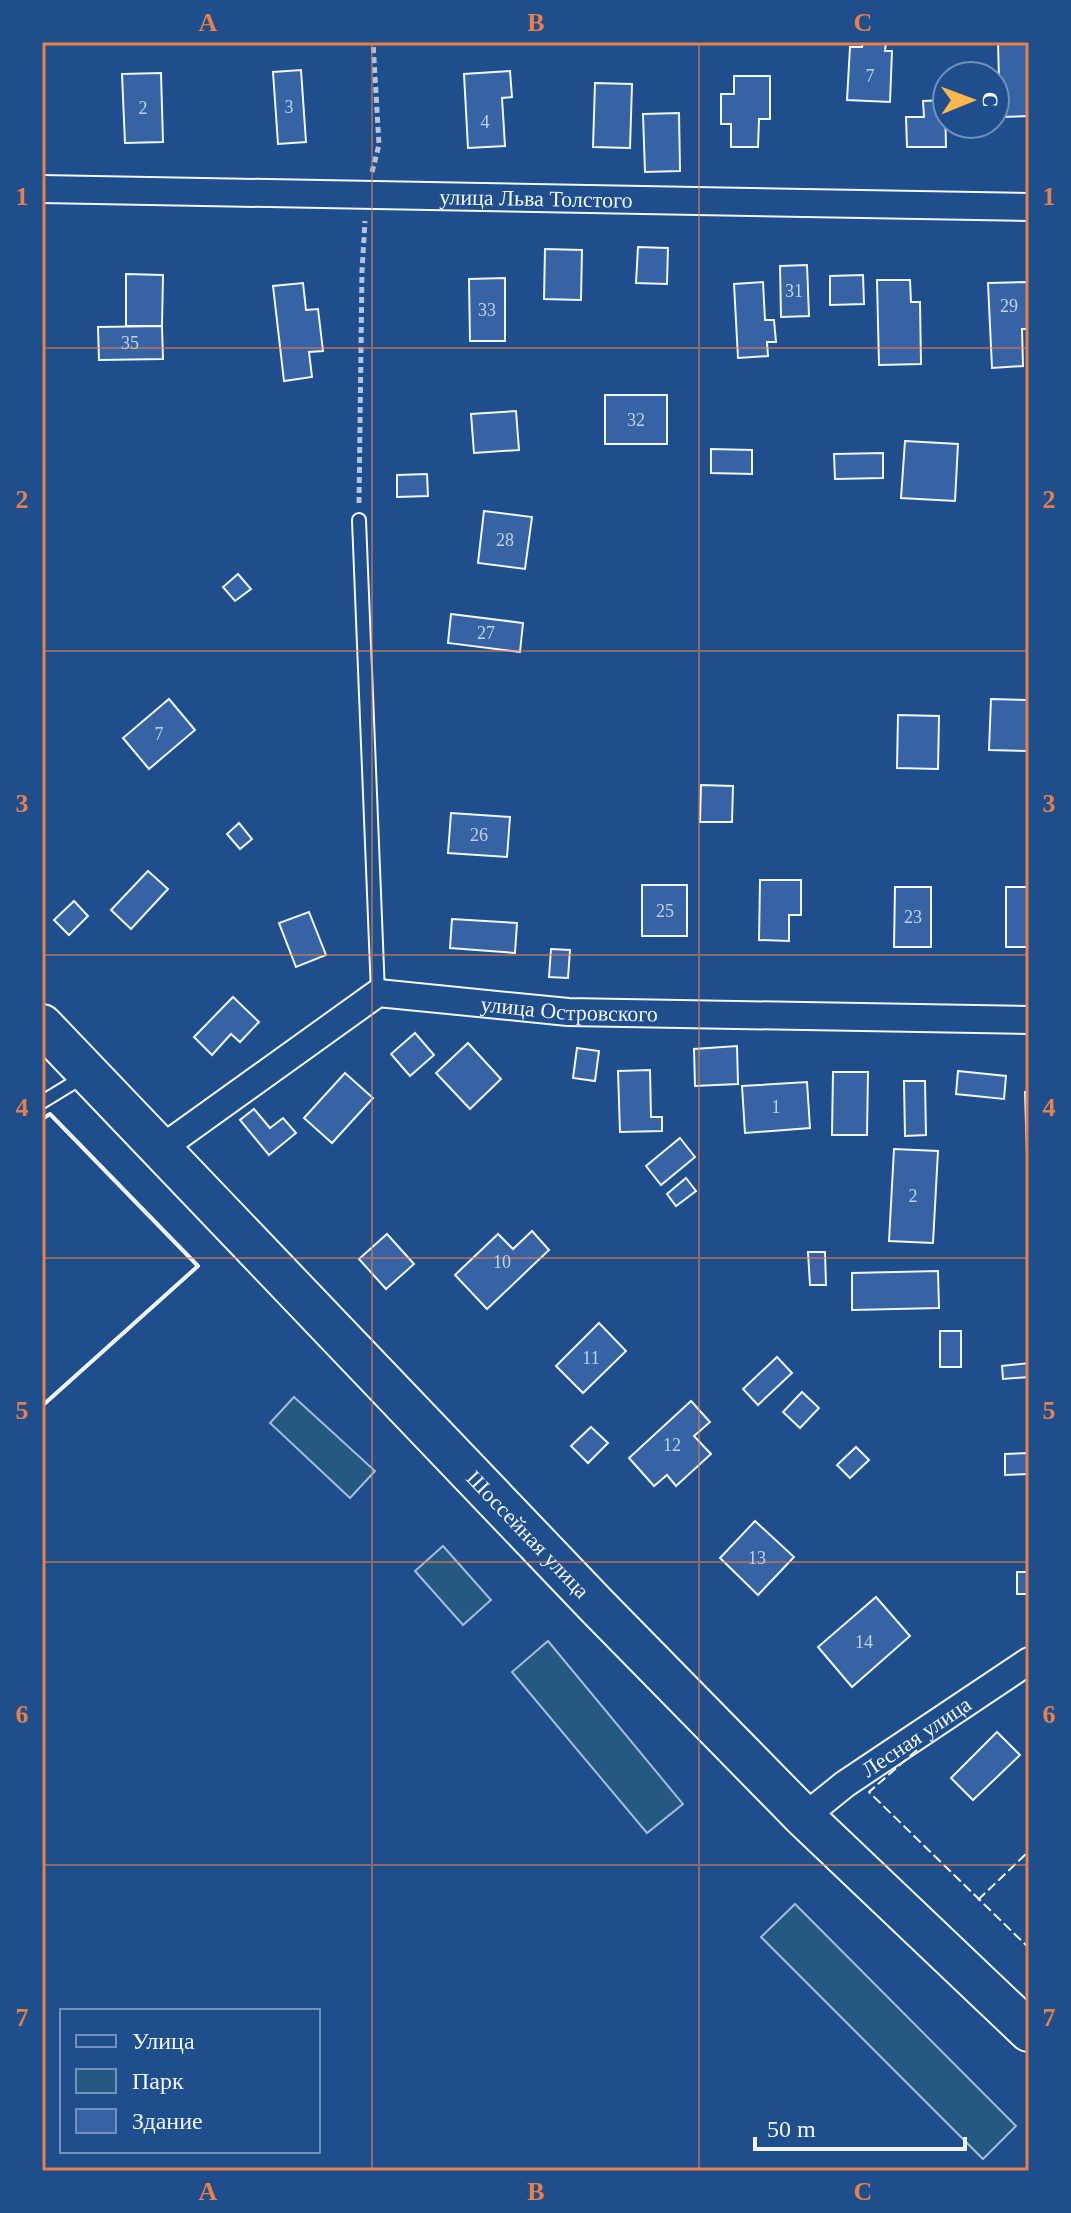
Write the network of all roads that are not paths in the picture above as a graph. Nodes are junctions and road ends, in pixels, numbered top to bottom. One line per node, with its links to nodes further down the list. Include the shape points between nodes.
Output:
1 (42, 189): 2 (street, улица Льва Толстого)
2 (1029, 207)
3 (359, 520): 4 (lane)
4 (378, 993): 5 (street, улица Островского, via 568,1012); 9 (street)
5 (1029, 1020)
6 (42, 1025): 7 (main road, Шоссейная улица)
7 (89, 1073): 8 (lane); 9 (main road, Шоссейная улица)
8 (42, 1102)
9 (162, 1148): 11 (main road, Шоссейная улица)
10 (1029, 1661): 11 (street, Лесная улица)
11 (804, 1817): 12 (main road, Шоссейная улица)
12 (1029, 2031)

